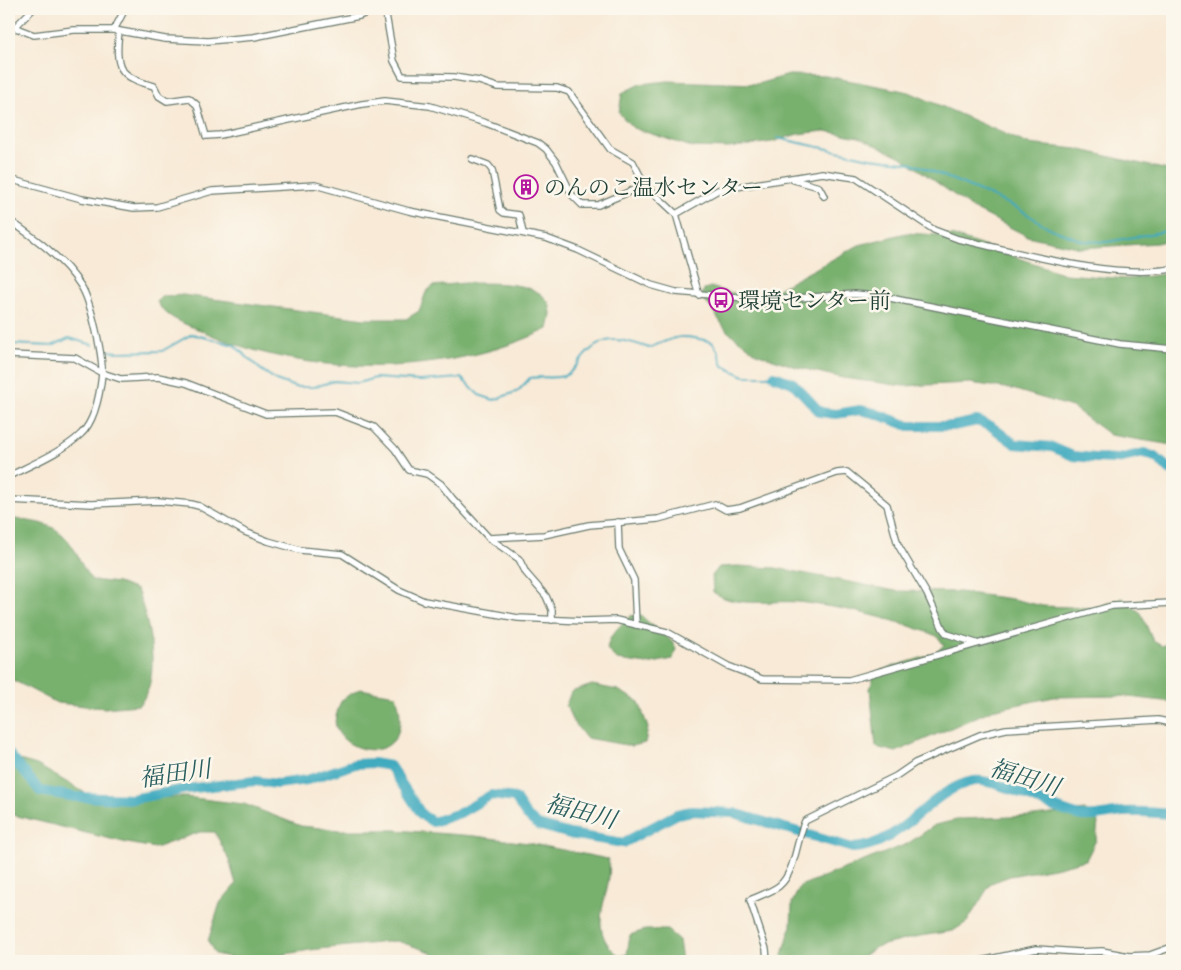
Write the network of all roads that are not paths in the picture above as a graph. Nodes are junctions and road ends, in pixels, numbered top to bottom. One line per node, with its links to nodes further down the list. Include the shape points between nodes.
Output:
1 (33, 9): 5 (street)
2 (125, 9): 6 (street)
3 (376, 9): 4 (street); 6 (street, via 359,16 254,37 208,41 165,39)
4 (385, 9): 11 (street, via 394,61 402,76 454,77 497,86 557,88 569,92 610,150 633,162)
5 (16, 28): 6 (street, via 34,35 74,30); 7 (street)
6 (116, 31): 11 (street, via 124,74 133,81 154,86 159,96 167,101 188,98 193,101 198,105 206,136 362,104 402,102 430,106 477,120 538,143 556,162 572,195 582,205 598,205)
7 (9, 33)
8 (472, 160): 15 (street, via 488,165 492,170 500,210 519,215)
9 (9, 178): 15 (street, via 82,200 134,208 157,207 212,191 315,185 409,210)
10 (789, 179): 12 (street, via 819,187); 13 (street, via 718,190); 16 (street, via 822,173 856,178 934,230 958,238 1119,272 1148,273)
11 (645, 185): 13 (street)
12 (824, 196)
13 (676, 214): 17 (street)
14 (9, 220): 20 (street, via 36,238 82,287 91,308)
15 (523, 233): 17 (street, via 564,244 651,285)
16 (1172, 269)
17 (699, 296): 18 (street, via 770,300 863,295 1120,344)
18 (1172, 349)
19 (9, 355): 20 (street, via 75,358)
20 (102, 373): 21 (street, via 93,413 82,434); 24 (street, via 121,379 158,377 266,414 335,412 374,427 409,470 427,474 441,484)
21 (9, 476)
22 (9, 500): 26 (street, via 191,504 268,540 300,550 342,554 424,601 518,618)
23 (618, 522): 24 (street, via 589,524 544,536); 27 (street, via 619,549 634,580); 28 (street, via 658,519 716,504 726,510 740,508 847,472 887,505 898,545 943,629 947,634)
24 (489, 538): 26 (street, via 519,559 526,573 546,596)
25 (1172, 603): 28 (street, via 1112,606)
26 (552, 620): 27 (street, via 616,620)
27 (636, 625): 28 (street, via 667,632 728,666 762,679 849,680)
28 (978, 643)
29 (1172, 723): 32 (street, via 1158,720 1006,729 980,735 915,763 896,776 805,821 794,860 785,878 778,887 750,900)
30 (1172, 947): 31 (street, via 1150,955)
31 (1125, 958): 33 (street, via 1102,950 1036,949)
32 (767, 961)
33 (981, 961)

